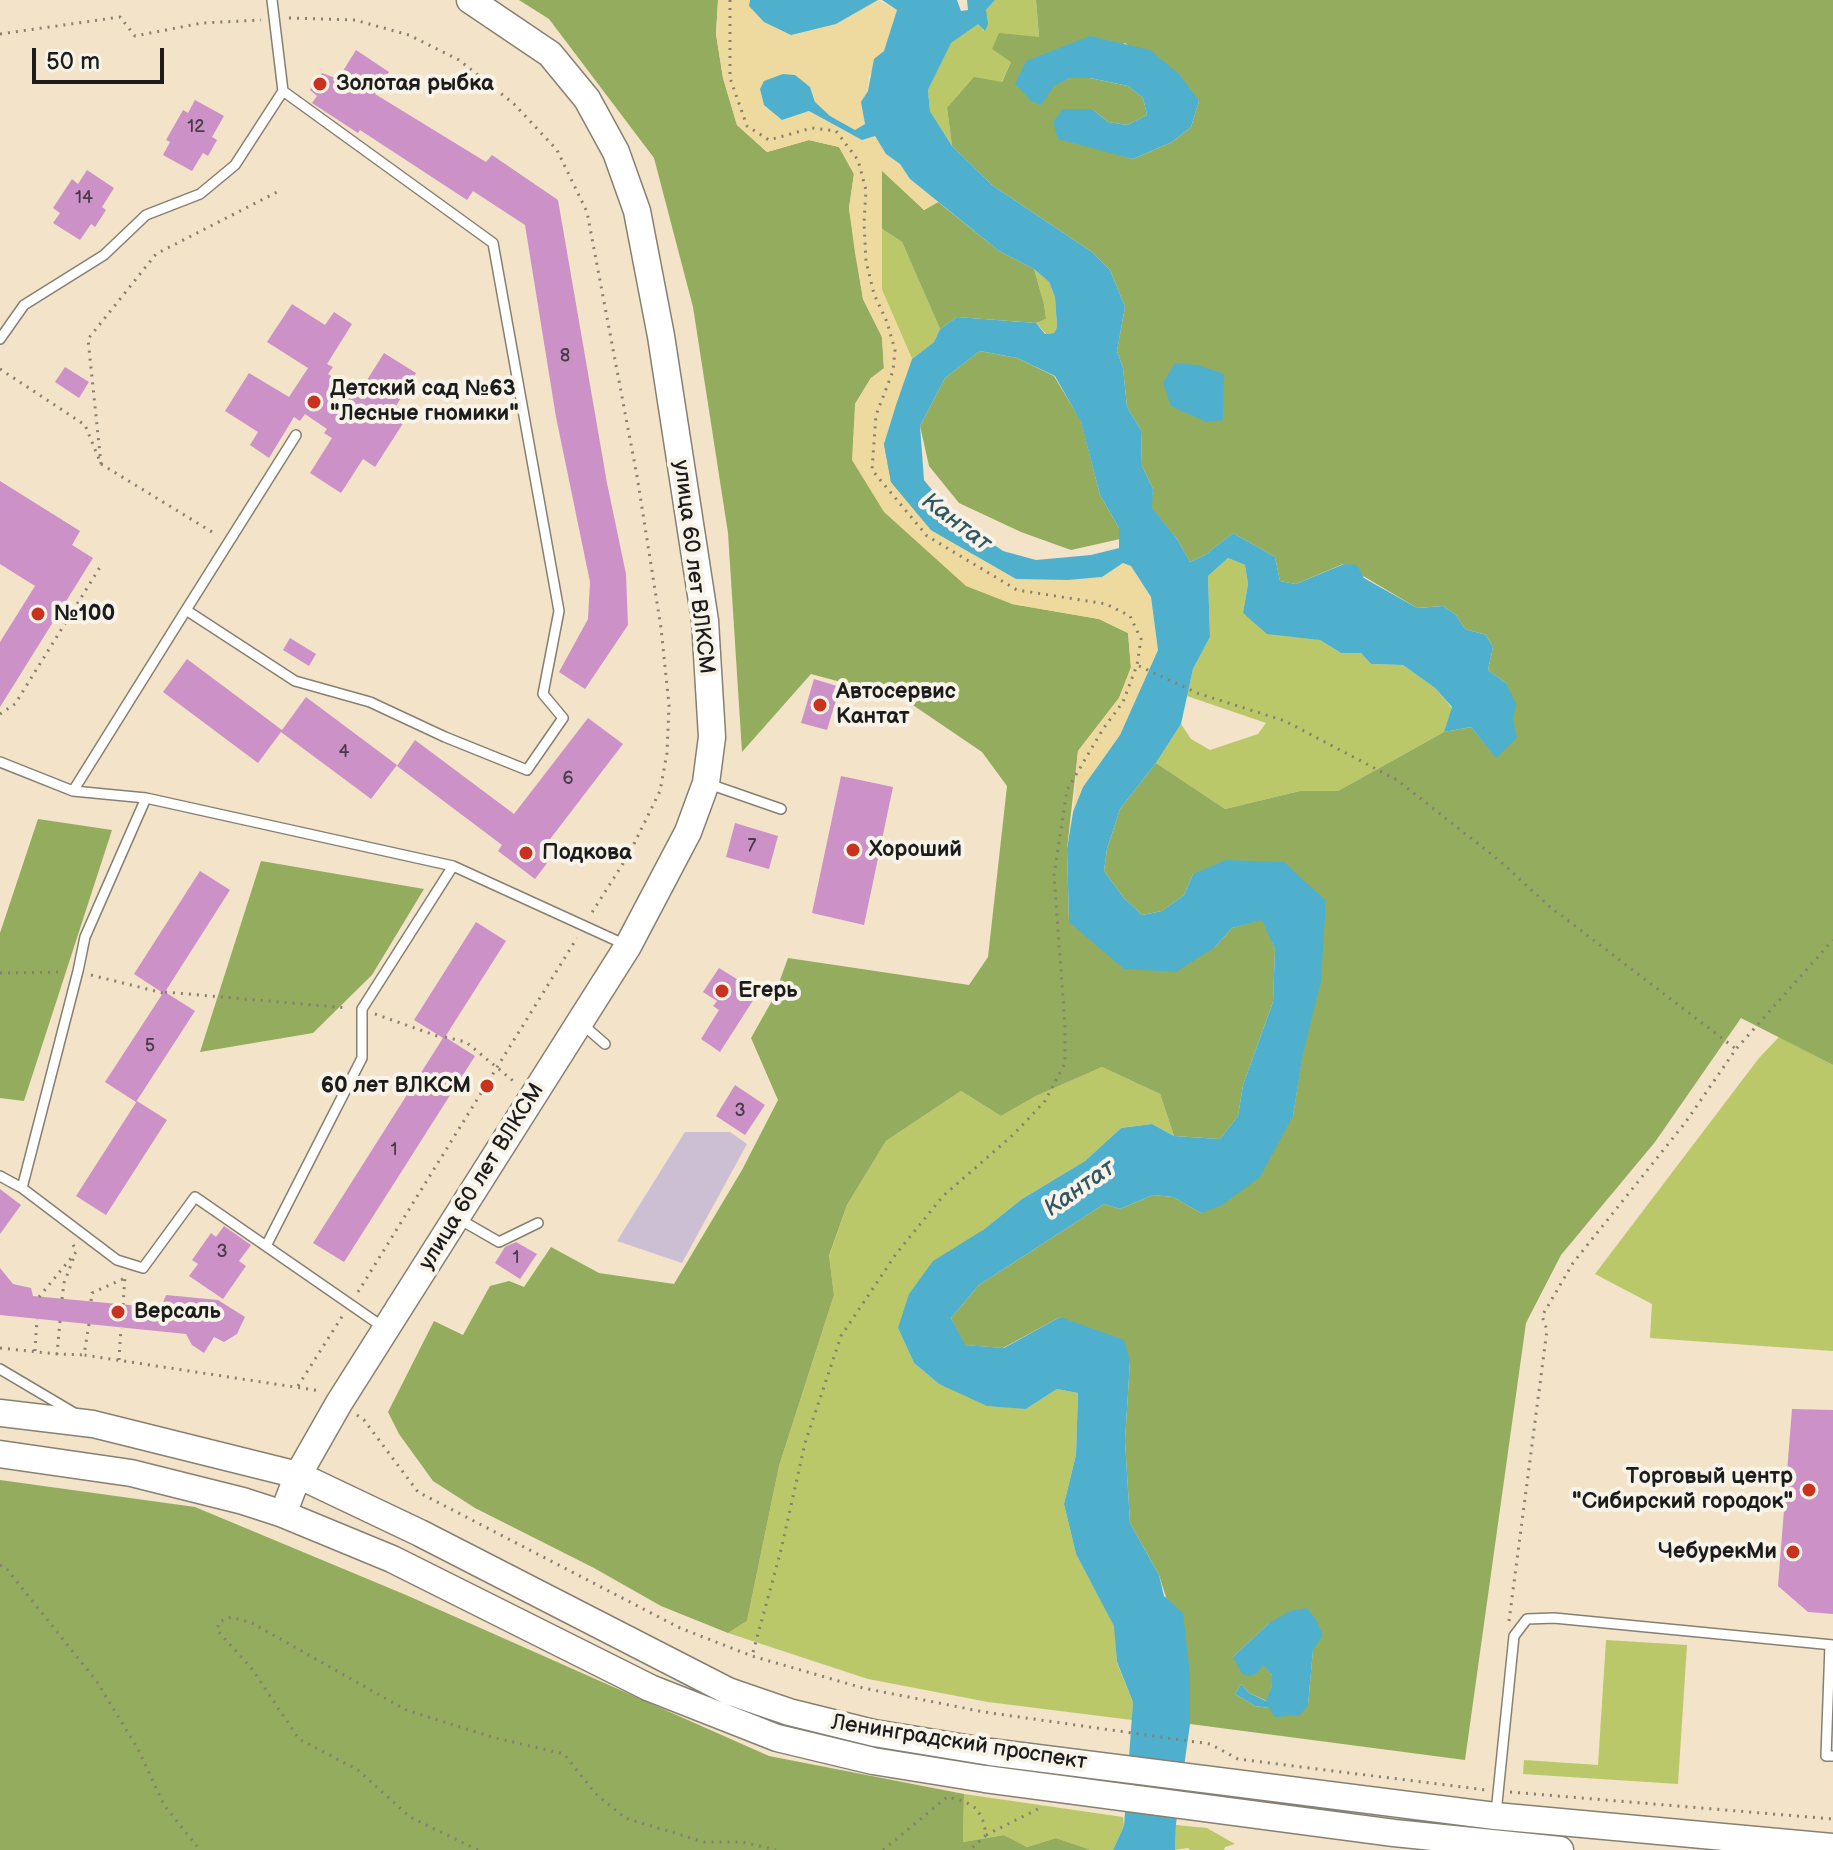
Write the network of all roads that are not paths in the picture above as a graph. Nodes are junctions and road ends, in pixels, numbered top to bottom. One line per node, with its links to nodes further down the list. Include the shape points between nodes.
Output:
1 (272, 0): 3 (lane)
2 (470, 0): 8 (main road, улица 60 лет ВЛКСМ, via 550,54 587,99 616,152 637,211 705,621 712,737)
3 (283, 91): 4 (lane, via 235,165 200,194 146,215 104,255 24,305); 6 (lane, via 493,243 559,611 543,694 563,718 527,770 370,702 295,681)
4 (0, 339)
5 (296, 435): 6 (lane)
6 (186, 610): 9 (lane)
7 (0, 762): 9 (lane)
8 (706, 783): 11 (lane); 13 (main road, улица 60 лет ВЛКСМ, via 688,832)
9 (73, 791): 10 (lane)
10 (146, 798): 12 (lane); 17 (lane, via 85,937)
11 (781, 809)
12 (453, 866): 13 (lane); 20 (lane, via 362,1009 362,1058)
13 (628, 946): 14 (main road, улица 60 лет ВЛКСМ)
14 (580, 1022): 15 (lane); 18 (main road, улица 60 лет ВЛКСМ)
15 (605, 1044)
16 (0, 1176): 17 (lane)
17 (22, 1188): 20 (lane, via 117,1260 143,1268 195,1197)
18 (457, 1217): 19 (lane, via 499,1242); 21 (main road, улица 60 лет ВЛКСМ)
19 (538, 1223)
20 (267, 1244): 21 (lane)
21 (386, 1329): 26 (main road, улица 60 лет ВЛКСМ)
22 (0, 1369): 24 (lane)
23 (0, 1413): 24 (main road, Ленинградский проспект)
24 (93, 1424): 26 (main road, Ленинградский проспект)
25 (0, 1454): 27 (main road, Ленинградский проспект, via 131,1473)
26 (298, 1475): 27 (main road, улица 60 лет ВЛКСМ); 30 (main road, Ленинградский проспект, via 728,1691 789,1712 874,1733 1215,1781)
27 (283, 1514): 31 (main road, Ленинградский проспект, via 392,1559 650,1688 777,1738 873,1761)
28 (1832, 1645): 29 (lane, via 1826,1756); 30 (lane, via 1527,1619 1514,1636)
29 (1833, 1756)
30 (1496, 1803): 31 (lane); 32 (main road, Ленинградский проспект)
31 (1492, 1844): 33 (main road, Ленинградский проспект)
32 (1833, 1847)
33 (1560, 1850)

